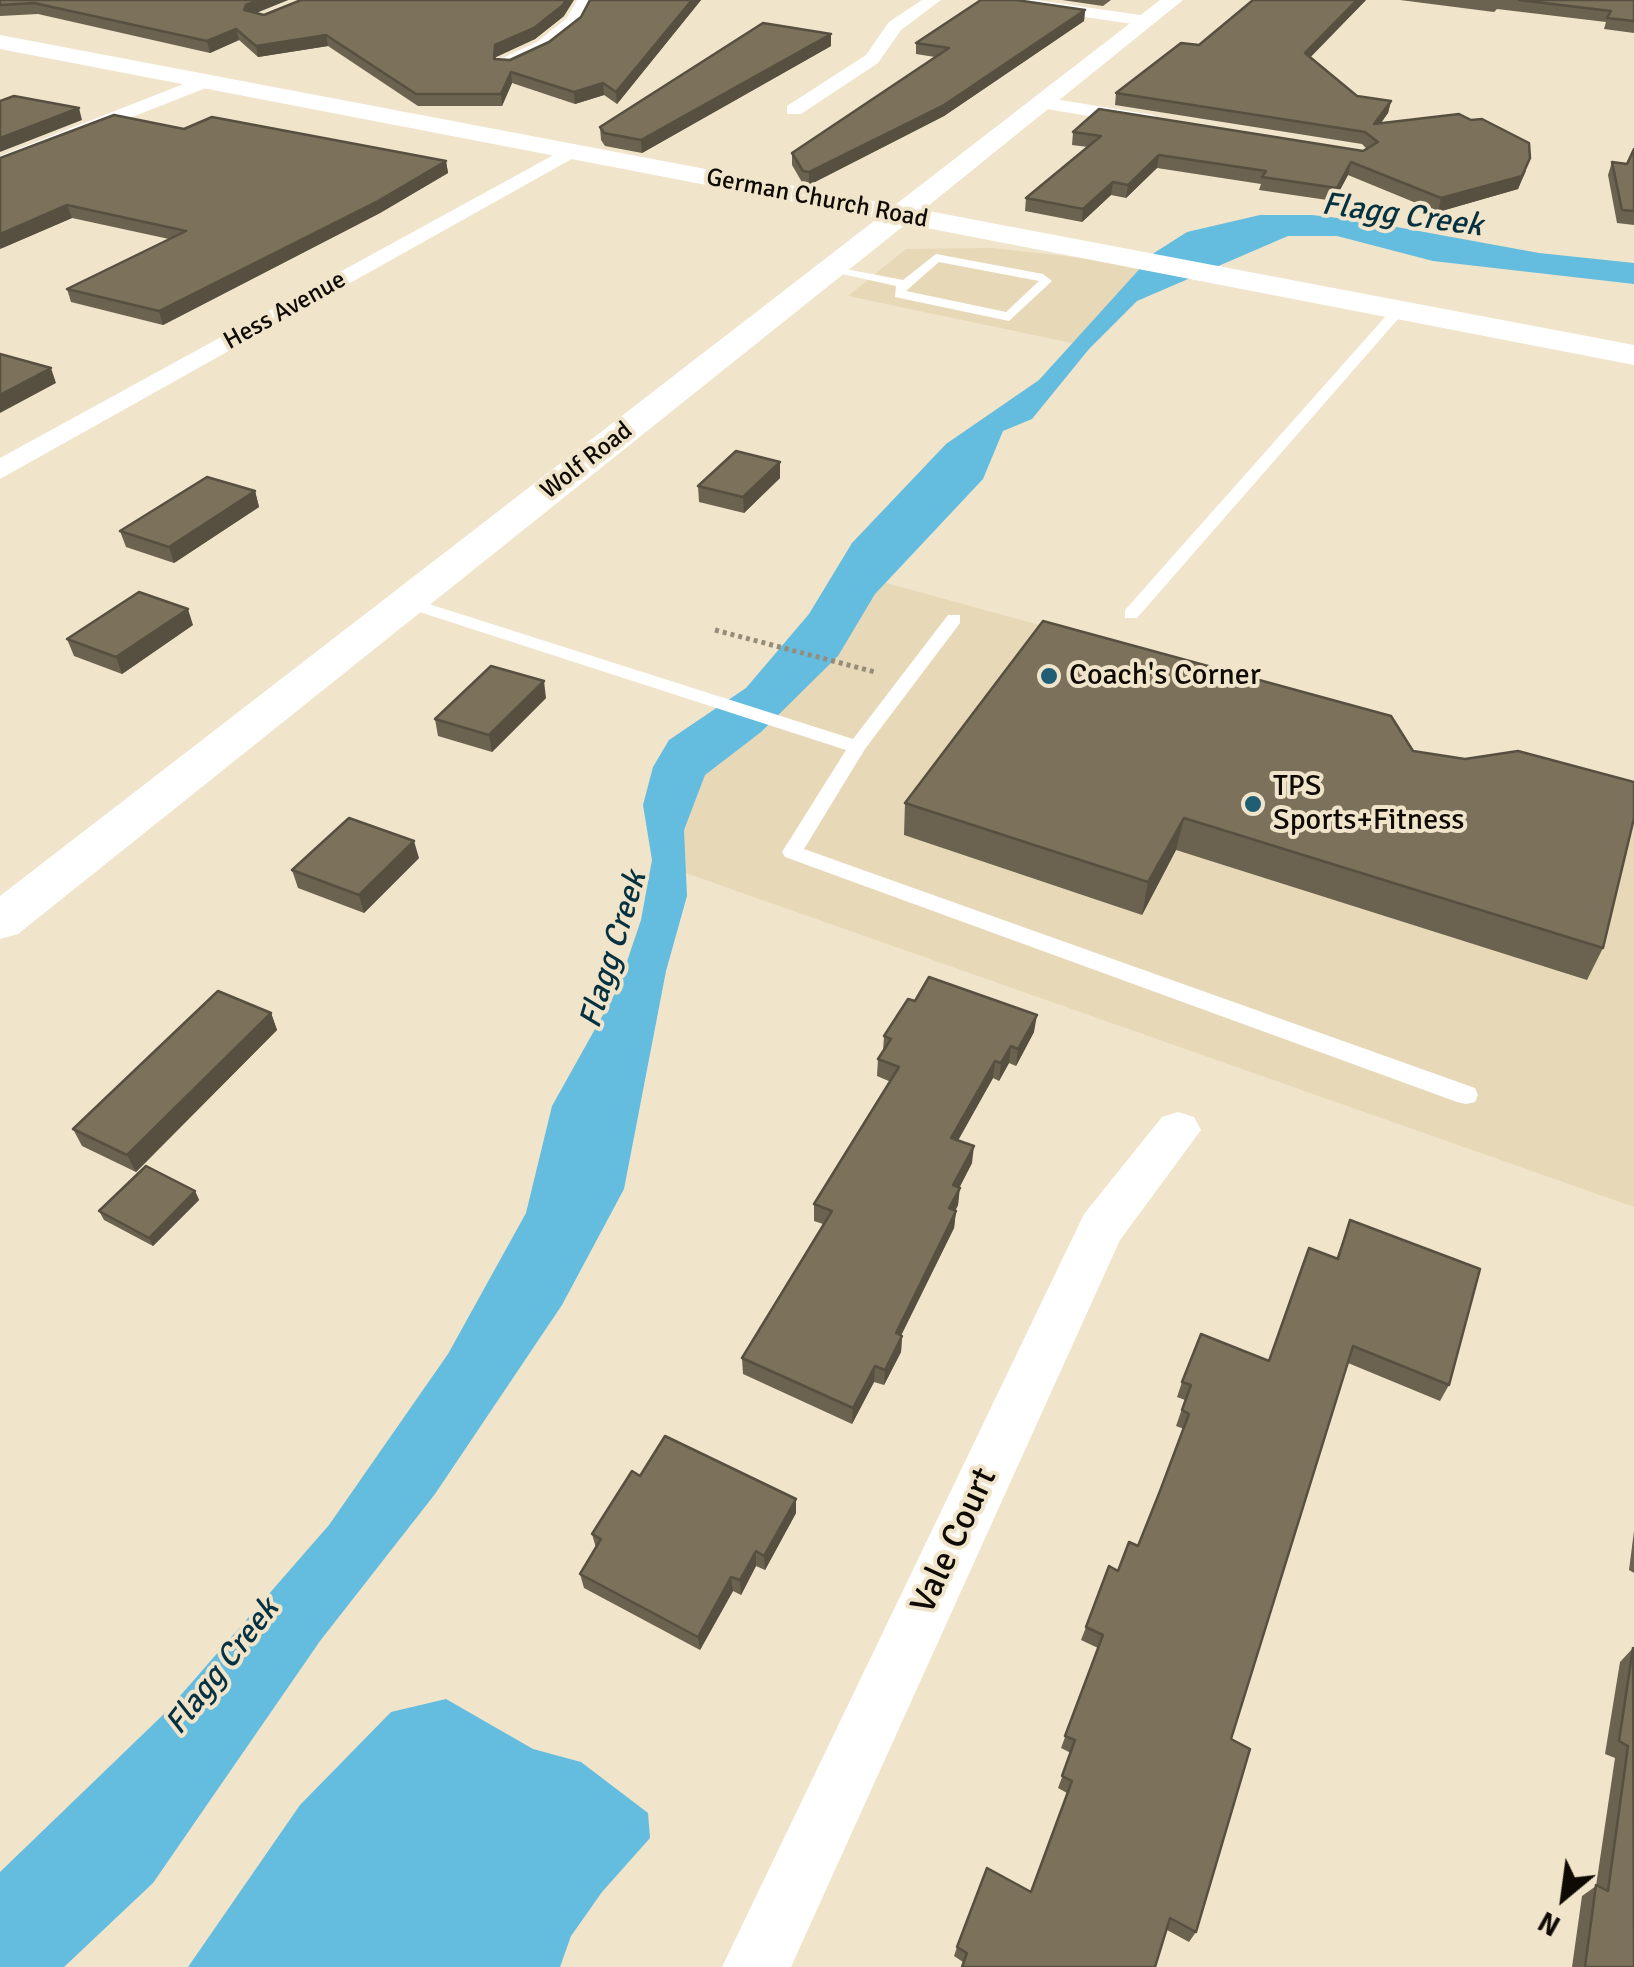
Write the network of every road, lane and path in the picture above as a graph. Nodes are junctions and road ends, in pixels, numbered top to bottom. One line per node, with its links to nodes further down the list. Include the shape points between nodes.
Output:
1 (585, 0): 7 (street, via 574,21 543,46)
2 (933, 0): 10 (street, via 895,26 872,59)
3 (1002, 0): 5 (street)
4 (1173, 0): 5 (street, Wolf Road)
5 (1147, 21): 9 (street, Wolf Road)
6 (0, 42): 8 (street, German Church Road)
7 (504, 64)
8 (204, 82): 12 (street, German Church Road); 13 (street)
9 (1042, 104): 11 (street); 14 (street, Wolf Road)
10 (794, 110)
11 (1173, 124)
12 (570, 152): 14 (street, German Church Road); 19 (street, Hess Avenue)
13 (0, 162)
14 (899, 215): 15 (street, Wolf Road); 17 (street, German Church Road)
15 (830, 270): 16 (lane); 20 (street, Wolf Road)
16 (902, 287): 16 (lane, via 900,294 1010,317 1046,281 936,258)
17 (1398, 310): 18 (street, German Church Road); 21 (lane)
18 (1634, 355)
19 (0, 470)
20 (407, 602): 25 (lane); 26 (street, Wolf Road)
21 (1131, 614)
22 (954, 620): 24 (lane)
23 (714, 630): 24 (path)
24 (905, 680): 25 (lane)
25 (857, 747): 27 (lane, via 792,852)
26 (0, 922)
27 (1466, 1095)
28 (1178, 1130): 29 (street, Vale Court, via 1101,1228)
29 (756, 1967)

